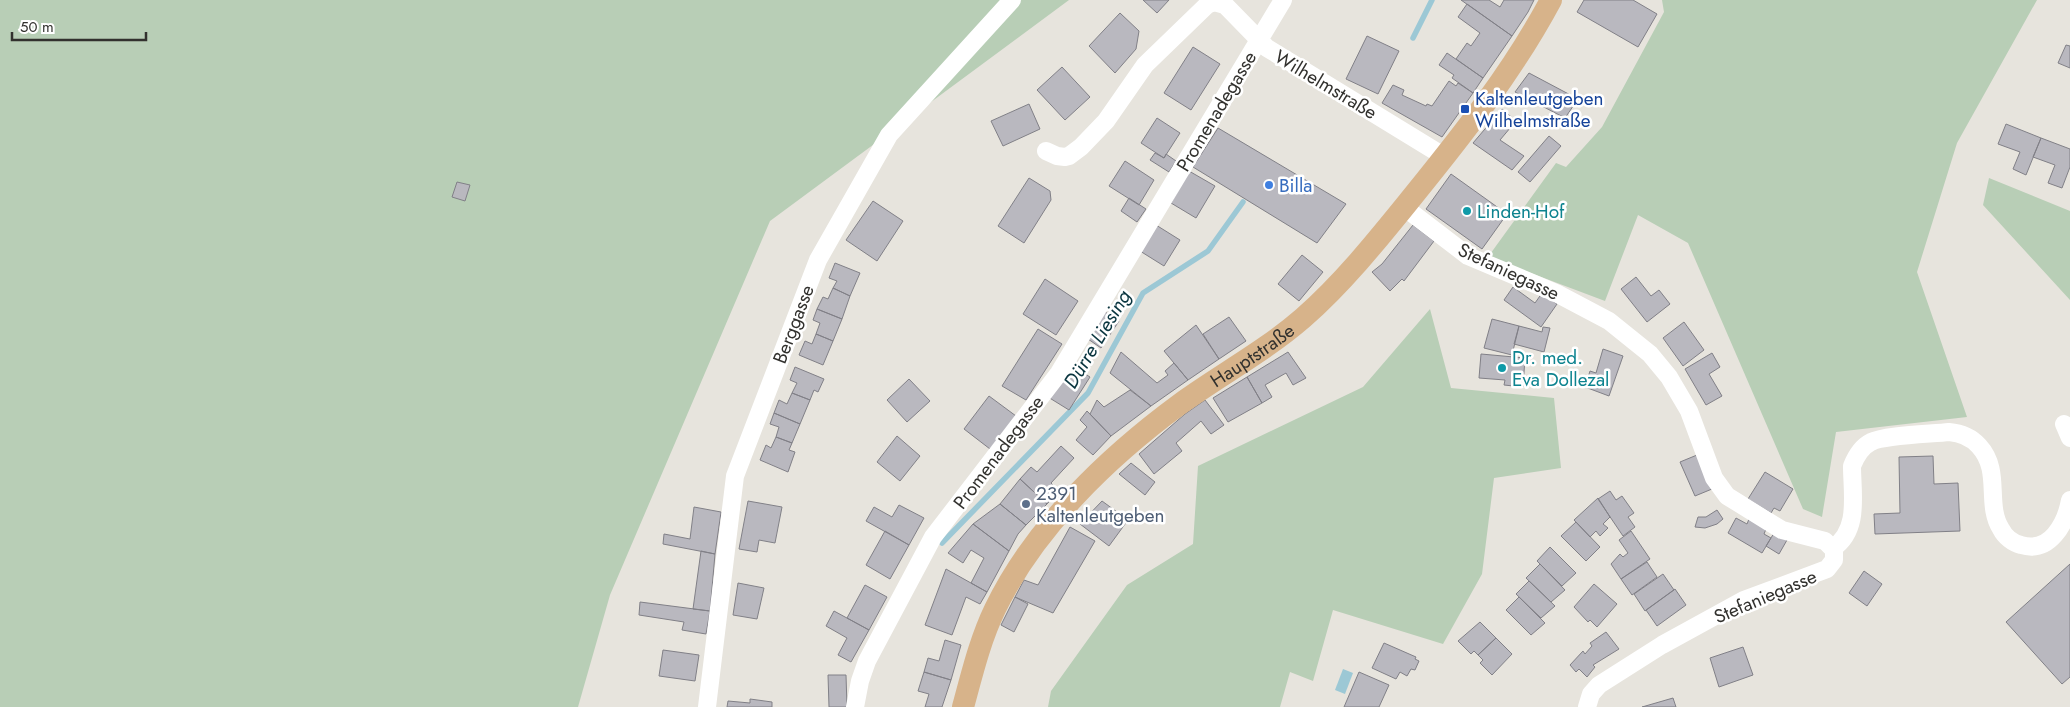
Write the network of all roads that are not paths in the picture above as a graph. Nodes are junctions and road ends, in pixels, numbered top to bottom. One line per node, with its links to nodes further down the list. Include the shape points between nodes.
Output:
1 (1012, 0): 10 (street, Berggasse, via 889,135 818,260 736,476)
2 (1283, 0): 4 (street, Promenadegasse)
3 (1551, 0): 6 (main road, Hauptstraße, via 1506,76)
4 (1259, 40): 5 (street, Wilhelmstraße, via 1225,5 1207,4 1145,65 1106,121 1082,147 1065,157); 6 (street, Wilhelmstraße, via 1267,48); 11 (street, Promenadegasse, via 1059,373 933,537 867,661)
5 (1046, 151)
6 (1445, 156): 7 (main road, Hauptstraße)
7 (1404, 207): 9 (street, Stefaniegasse, via 1468,256 1556,293 1609,321 1650,354 1669,377 1689,412 1714,478 1727,496 1782,530 1825,541); 12 (main road, Hauptstraße, via 1301,320 1152,425 1119,453 1052,524 1012,578 996,608 983,636)
8 (2070, 500): 9 (street, via 2061,527 2048,541 2034,547 2021,546 2010,540 1999,526 1990,464 1972,439 1949,432 1877,440 1866,445 1854,460 1851,524)
9 (1833, 548): 13 (street, Stefaniegasse, via 1834,560 1829,568 1744,600 1662,645 1598,685)
10 (707, 707)
11 (855, 707)
12 (963, 707)
13 (1587, 707)

